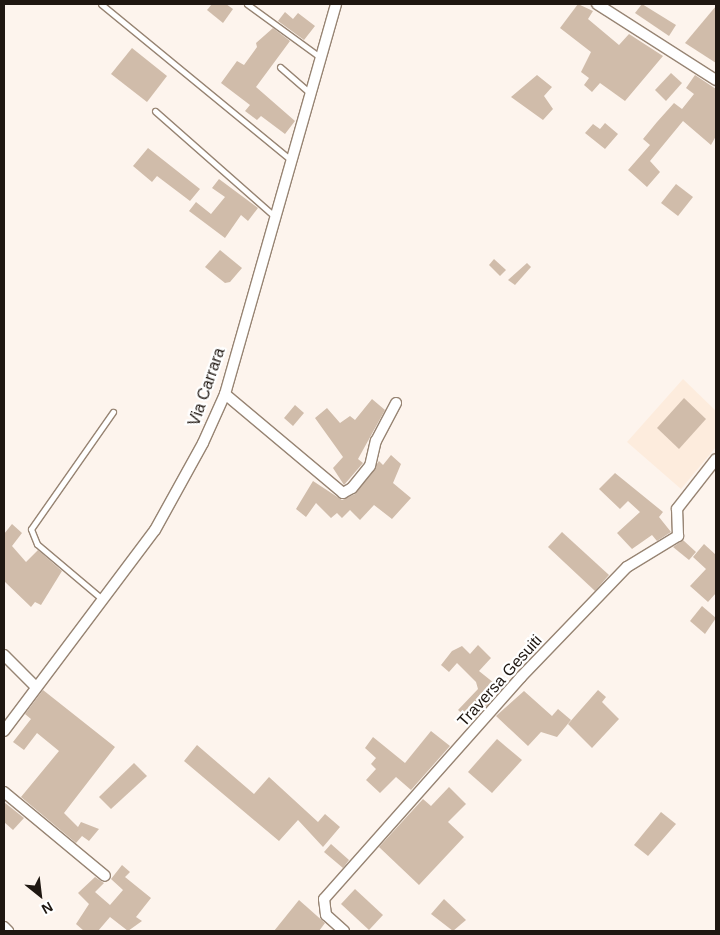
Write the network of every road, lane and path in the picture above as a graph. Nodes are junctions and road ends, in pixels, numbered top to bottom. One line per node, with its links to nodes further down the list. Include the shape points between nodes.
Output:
1 (102, 4): 10 (lane)
2 (247, 4): 5 (lane)
3 (336, 4): 5 (street, Via Carrara)
4 (598, 4): 7 (street)
5 (320, 57): 8 (street, Via Carrara)
6 (280, 67): 8 (lane)
7 (716, 80)
8 (310, 93): 10 (street, Via Carrara)
9 (155, 112): 11 (lane)
10 (290, 160): 11 (street, Via Carrara)
11 (274, 216): 12 (street, Via Carrara)
12 (225, 394): 13 (street, via 342,493 352,488 370,466 376,441); 16 (street, Via Carrara, via 168,510)
13 (396, 403)
14 (113, 412): 16 (lane, via 31,529 37,544)
15 (716, 459): 24 (street, Traversa Gesuiti, via 677,509 678,536 627,567 521,677 324,899 326,916)
16 (102, 599): 18 (street, Via Carrara)
17 (4, 655): 18 (street)
18 (34, 685): 19 (street, Via Carrara)
19 (4, 731)
20 (4, 792): 21 (street)
21 (105, 876)
22 (4, 927): 23 (street)
23 (8, 931)
24 (344, 931)

